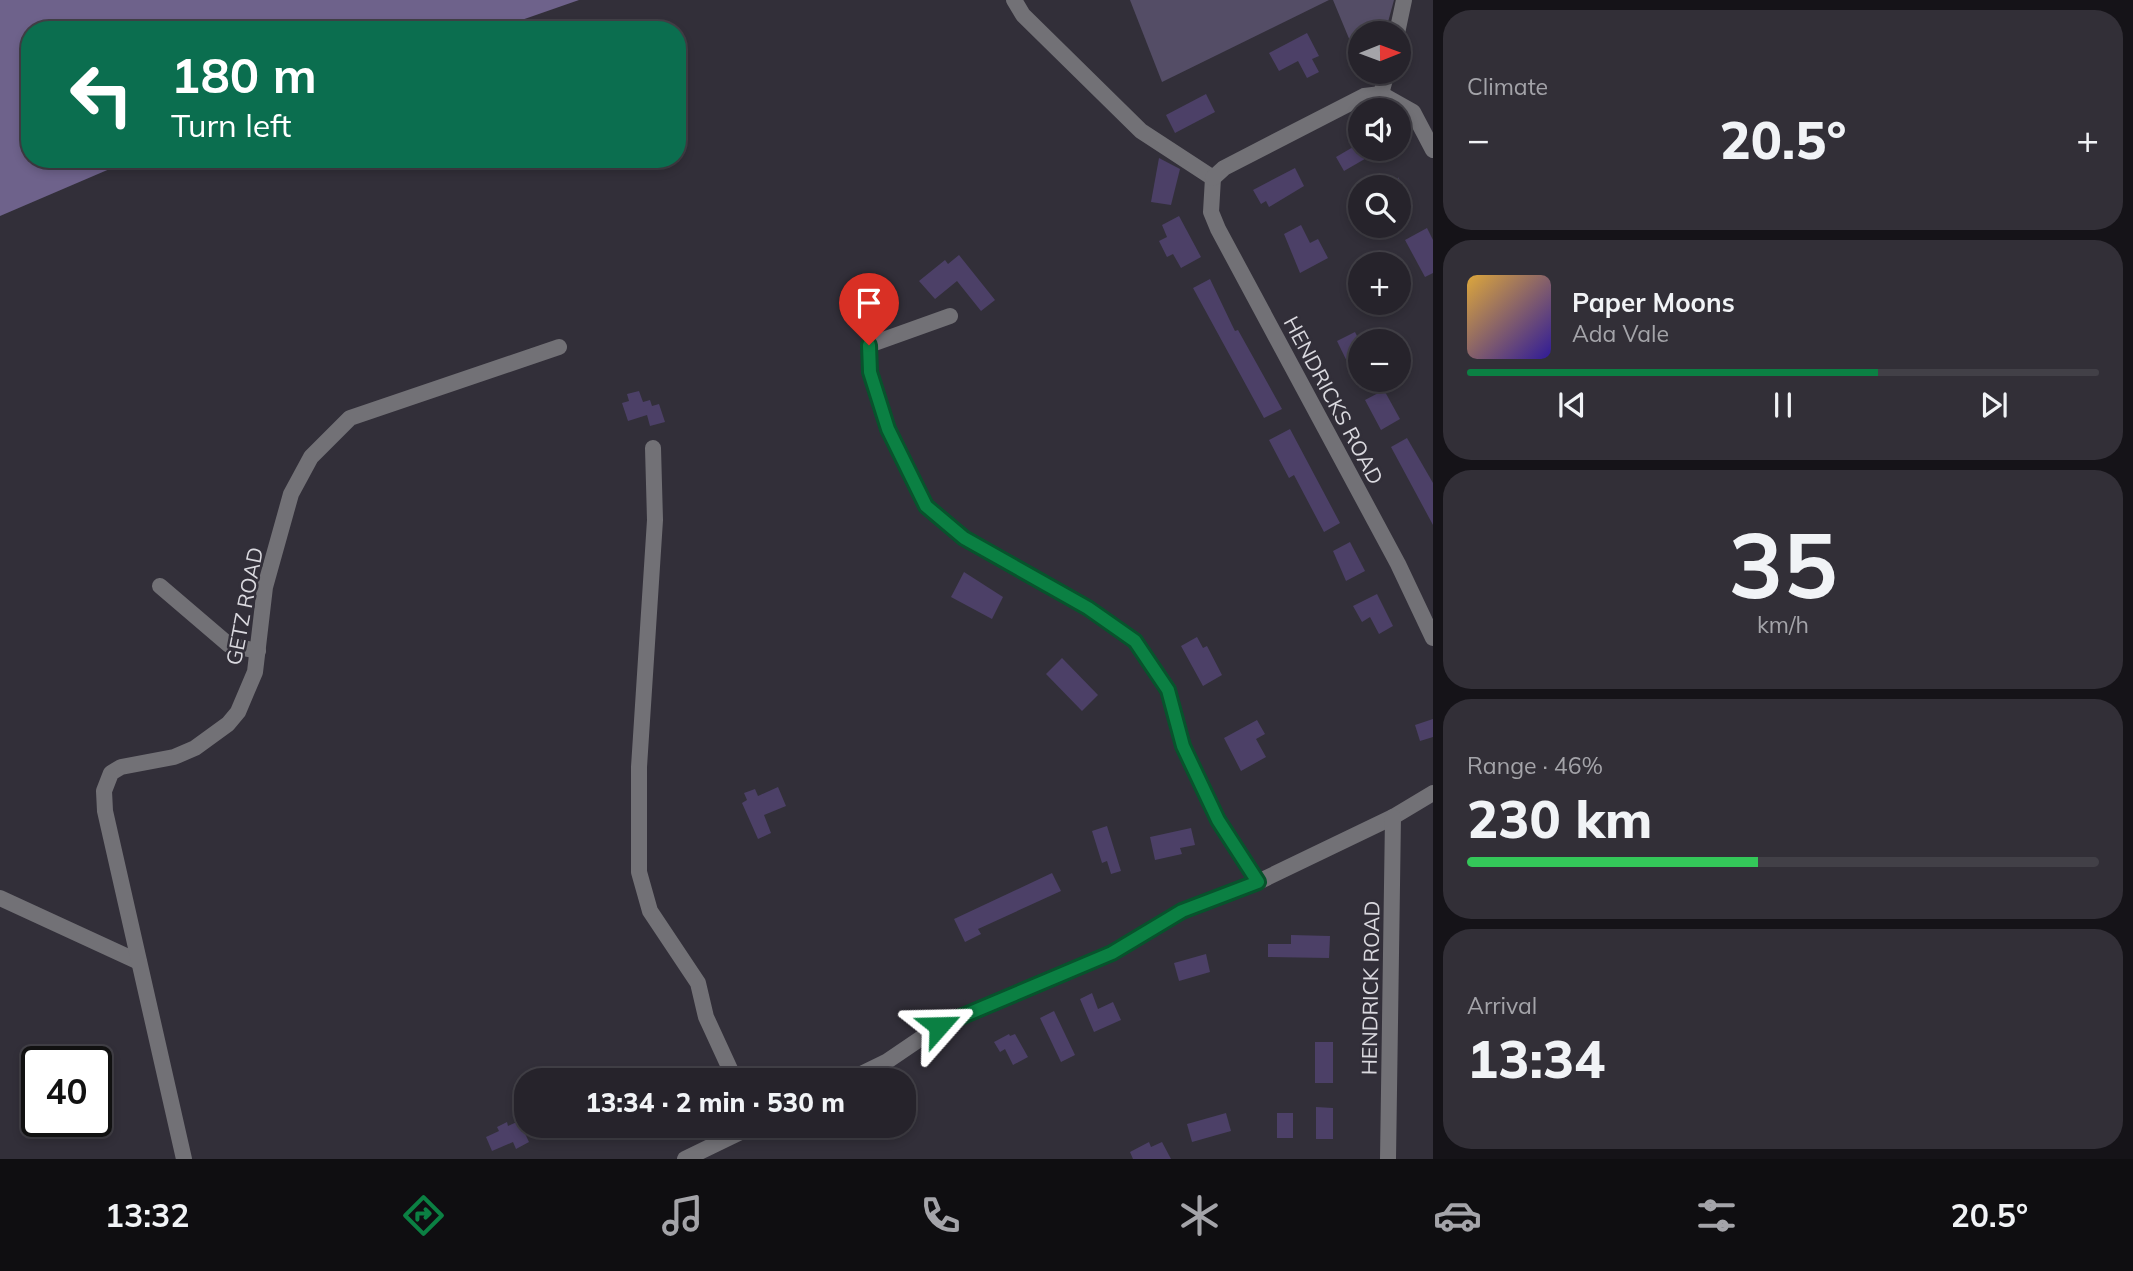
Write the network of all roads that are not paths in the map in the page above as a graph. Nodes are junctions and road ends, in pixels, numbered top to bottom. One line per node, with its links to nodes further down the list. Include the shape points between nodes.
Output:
1 (1014, 0): 7 (street, via 1023,15 1141,131)
2 (1404, 0): 3 (street)
3 (1400, 21)
4 (1384, 84): 5 (street)
5 (1381, 94): 6 (street, via 1413,112); 7 (street, via 1364,96 1224,168)
6 (1433, 150)
7 (1213, 178): 12 (street, HENDRICKS ROAD, via 1211,212 1218,229)
8 (950, 316): 16 (street, via 869,345 870,372 888,429 926,506 964,538 1088,608 1135,641 1168,690 1183,746 1218,820)
9 (559, 347): 13 (street, GETZ ROAD, via 351,418 311,457 291,494 265,587)
10 (653, 449): 19 (street, via 639,872 650,911 698,983 706,1017)
11 (160, 586): 13 (street, via 229,645)
12 (1433, 638)
13 (258, 651): 18 (street, GETZ ROAD, via 255,672 228,724 174,757 121,767 111,773 104,791)
14 (1433, 793): 15 (street)
15 (1393, 817): 16 (street); 24 (street, HENDRICK ROAD)
16 (1258, 882): 20 (street, via 1182,911 1112,953 939,1026)
17 (0, 898): 18 (street)
18 (139, 962): 22 (street, GETZ ROAD)
19 (729, 1068)
20 (874, 1068)
21 (728, 1138): 23 (street)
22 (184, 1159)
23 (685, 1159)
24 (1388, 1159)

